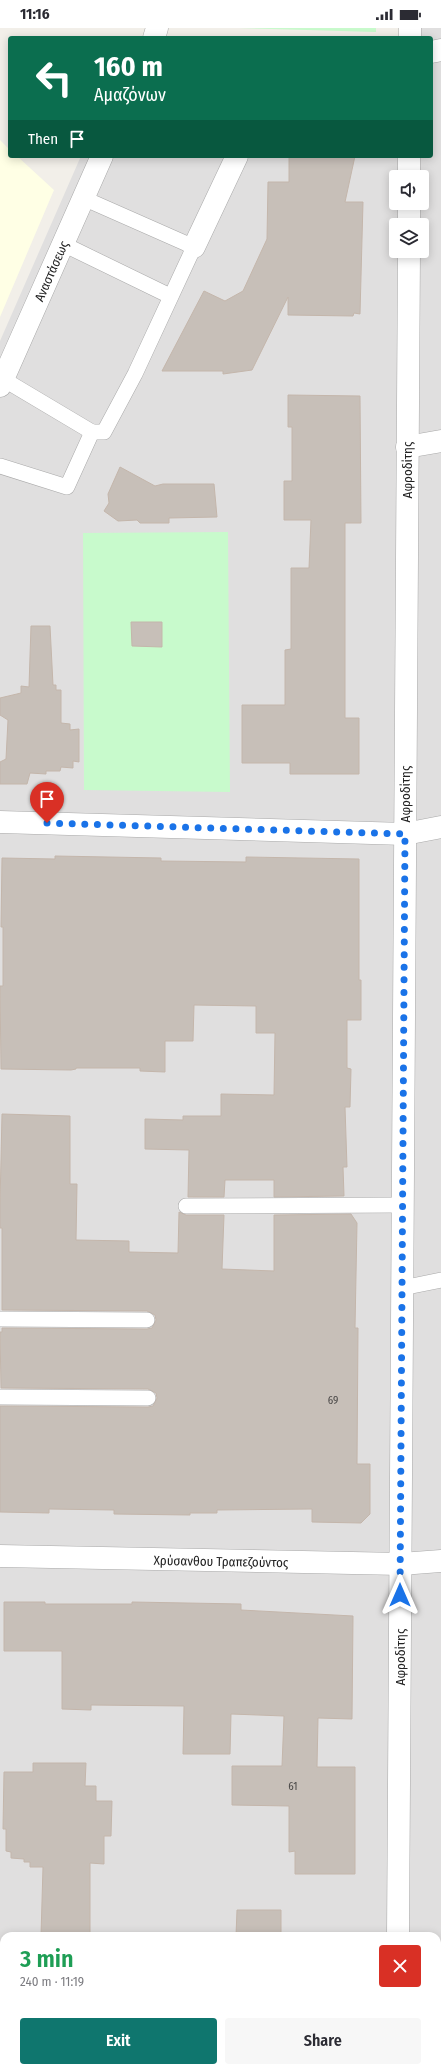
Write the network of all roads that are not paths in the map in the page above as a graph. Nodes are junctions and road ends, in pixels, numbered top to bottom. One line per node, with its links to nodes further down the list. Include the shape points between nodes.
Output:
1 (101, 158): 5 (street, Αναστάσεως)
2 (236, 158): 7 (street)
3 (409, 158): 4 (street)
4 (409, 170)
5 (83, 198): 6 (street, Αναστάσεως); 7 (lane)
6 (63, 244): 9 (lane); 10 (street, Αναστάσεως)
7 (194, 247): 9 (lane)
8 (409, 258): 13 (street, Αφροδίτης)
9 (170, 296): 11 (lane, via 135,374 104,432)
10 (2, 382): 11 (lane)
11 (92, 432): 14 (lane, via 67,487)
12 (441, 441): 13 (street)
13 (408, 447): 17 (street, Αφροδίτης)
14 (0, 466)
15 (0, 822): 17 (street)
16 (441, 827): 17 (street)
17 (405, 834): 19 (street, Αφροδίτης)
18 (186, 1206): 19 (lane)
19 (403, 1206): 21 (street, Αφροδίτης)
20 (441, 1280): 21 (lane)
21 (402, 1288): 28 (street, Αφροδίτης)
22 (0, 1319): 23 (lane)
23 (147, 1320)
24 (0, 1397): 25 (lane)
25 (148, 1398)
26 (0, 1556): 28 (street, Χρύσανθου Τραπεζούντος)
27 (441, 1561): 28 (street, Χρύσανθου Τραπεζούντος)
28 (401, 1564): 29 (street, Αφροδίτης)
29 (398, 1932)

